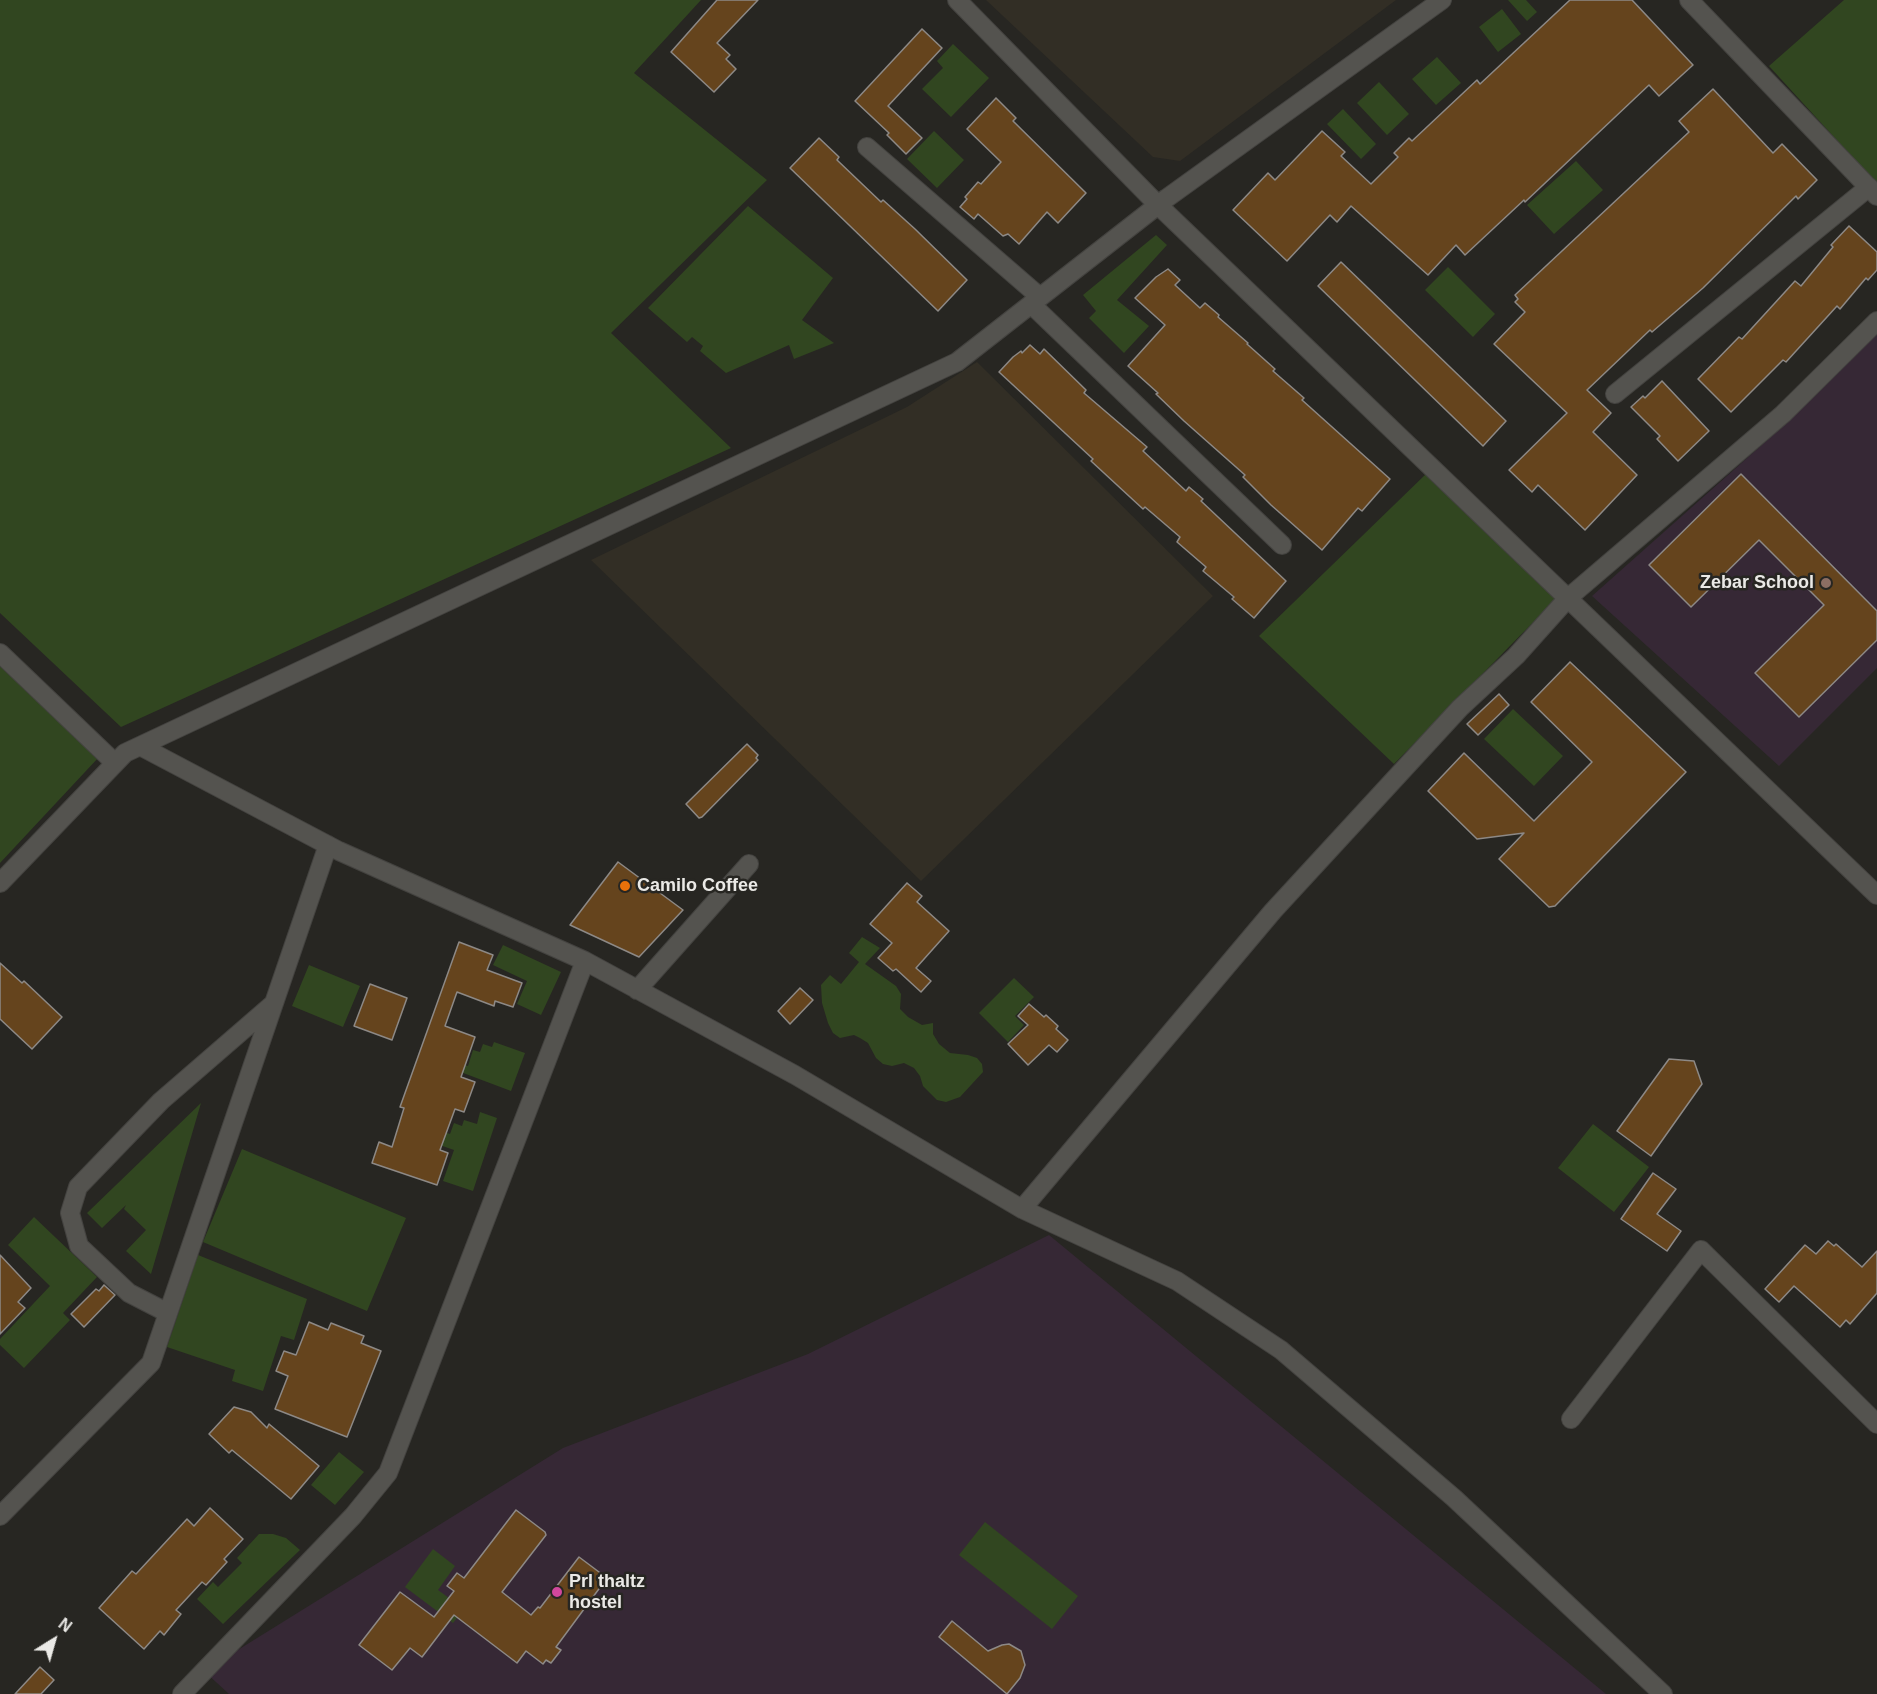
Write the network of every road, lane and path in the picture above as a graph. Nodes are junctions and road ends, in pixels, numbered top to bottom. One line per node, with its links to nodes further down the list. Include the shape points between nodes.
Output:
1 (957, 0): 6 (street)
2 (1442, 0): 6 (street)
3 (1689, 0): 5 (street)
4 (867, 147): 7 (street)
5 (1873, 192): 9 (street)
6 (1158, 205): 7 (street); 11 (street)
7 (1036, 301): 10 (street); 13 (street, via 947,367)
8 (1877, 321): 11 (street, via 1783,414)
9 (1615, 394)
10 (1282, 545)
11 (1568, 598): 18 (street); 22 (street, via 1516,656 1460,708 1273,911)
12 (0, 653): 14 (street)
13 (140, 746): 14 (street, via 125,753); 15 (street)
14 (116, 764): 17 (street)
15 (328, 845): 19 (street); 21 (street)
16 (749, 864): 20 (street)
17 (0, 883)
18 (1877, 895)
19 (585, 961): 20 (street); 27 (street, via 388,1473 353,1516)
20 (637, 990): 22 (street, via 795,1074)
21 (274, 1003): 23 (street); 23 (street, via 161,1101 78,1187 70,1213 79,1246 129,1293)
22 (1022, 1209): 28 (street, via 1177,1281 1281,1350 1454,1498)
23 (168, 1313): 26 (street, via 151,1363)
24 (1571, 1419): 25 (street, via 1701,1250)
25 (1877, 1424)
26 (0, 1516)
27 (182, 1694)
28 (1663, 1694)

